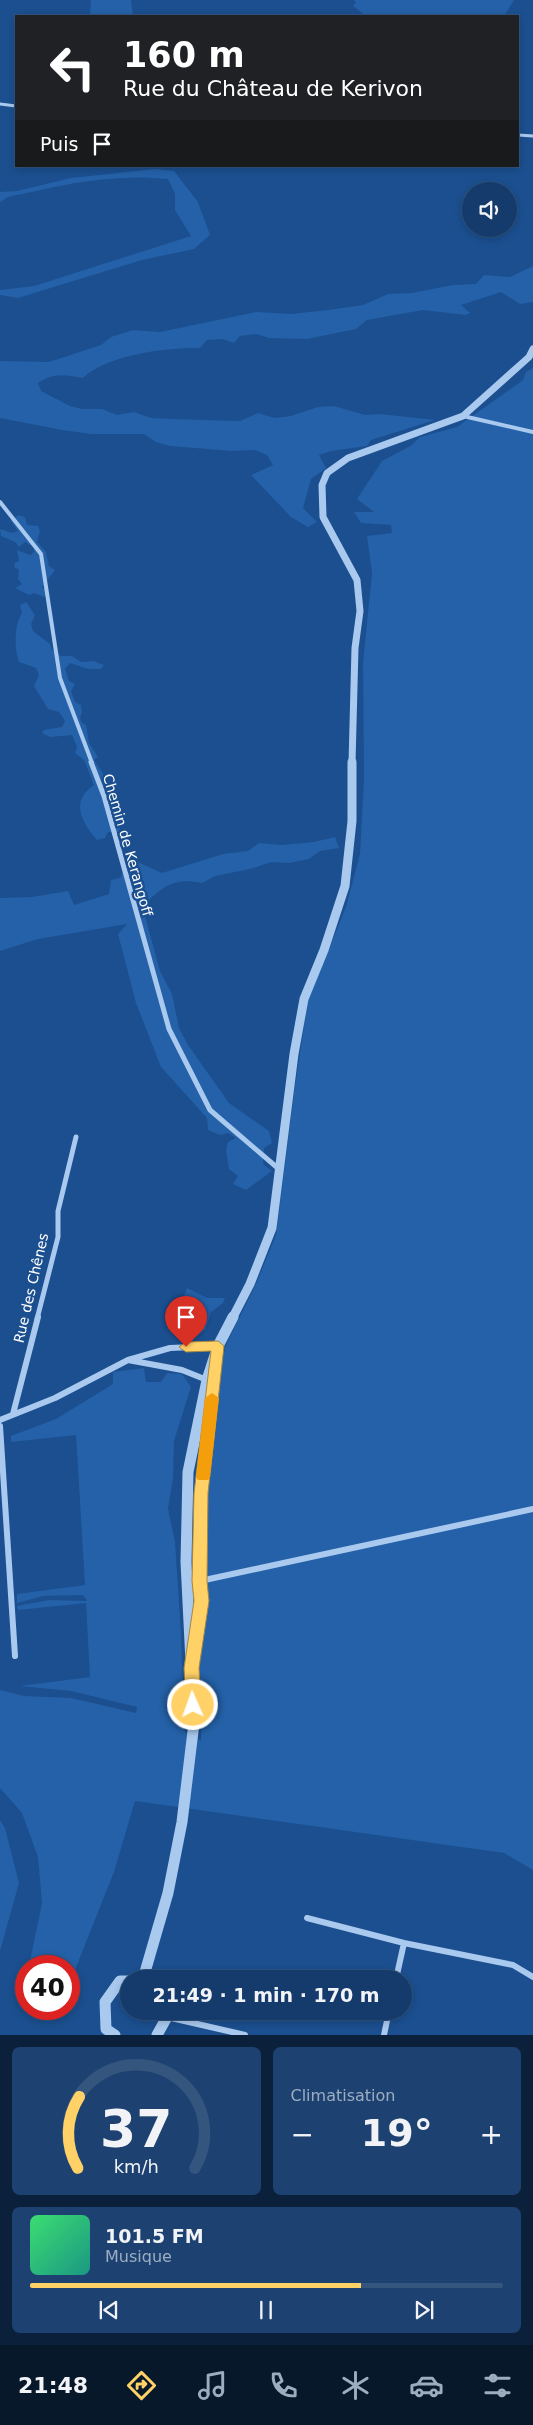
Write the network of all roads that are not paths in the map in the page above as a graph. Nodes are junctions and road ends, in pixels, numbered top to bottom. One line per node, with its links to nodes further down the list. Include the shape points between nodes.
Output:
1 (0, 104): 2 (street)
2 (15, 106)
3 (519, 135): 4 (street)
4 (533, 136)
5 (533, 349): 6 (street, via 523,363)
6 (463, 416): 7 (street); 10 (street, via 348,458 327,473 322,485 323,517 357,580 360,611 352,707 352,822 345,886 304,999)
7 (533, 432)
8 (0, 502): 10 (street, Chemin de Kerangoff, via 41,554 60,678 104,796 170,1029 210,1110)
9 (76, 1137): 14 (street, Rue des Chênes, via 58,1211 58,1237)
10 (280, 1170): 11 (street, via 272,1228 250,1284)
11 (218, 1346): 12 (street, via 170,1348); 13 (street); 18 (street, via 201,1493)
12 (128, 1360): 13 (street, via 182,1370); 14 (street, via 55,1398)
13 (207, 1380): 20 (street, via 188,1472 186,1562)
14 (13, 1414): 15 (street)
15 (0, 1420)
16 (0, 1426): 19 (street)
17 (533, 1509): 18 (street)
18 (200, 1581): 20 (street, via 202,1601)
19 (15, 1656)
20 (192, 1668): 23 (street, via 194,1723 182,1822 168,1893)
21 (307, 1918): 22 (street)
22 (404, 1943): 24 (street); 25 (street, via 512,1965)
23 (146, 1970)
24 (398, 1970)
25 (533, 1977)
26 (120, 1981): 30 (street, via 105,2005 106,2029)
27 (163, 2020): 31 (street)
28 (188, 2020): 32 (street)
29 (387, 2020): 33 (street)
30 (115, 2035)
31 (157, 2035)
32 (244, 2035)
33 (384, 2035)

